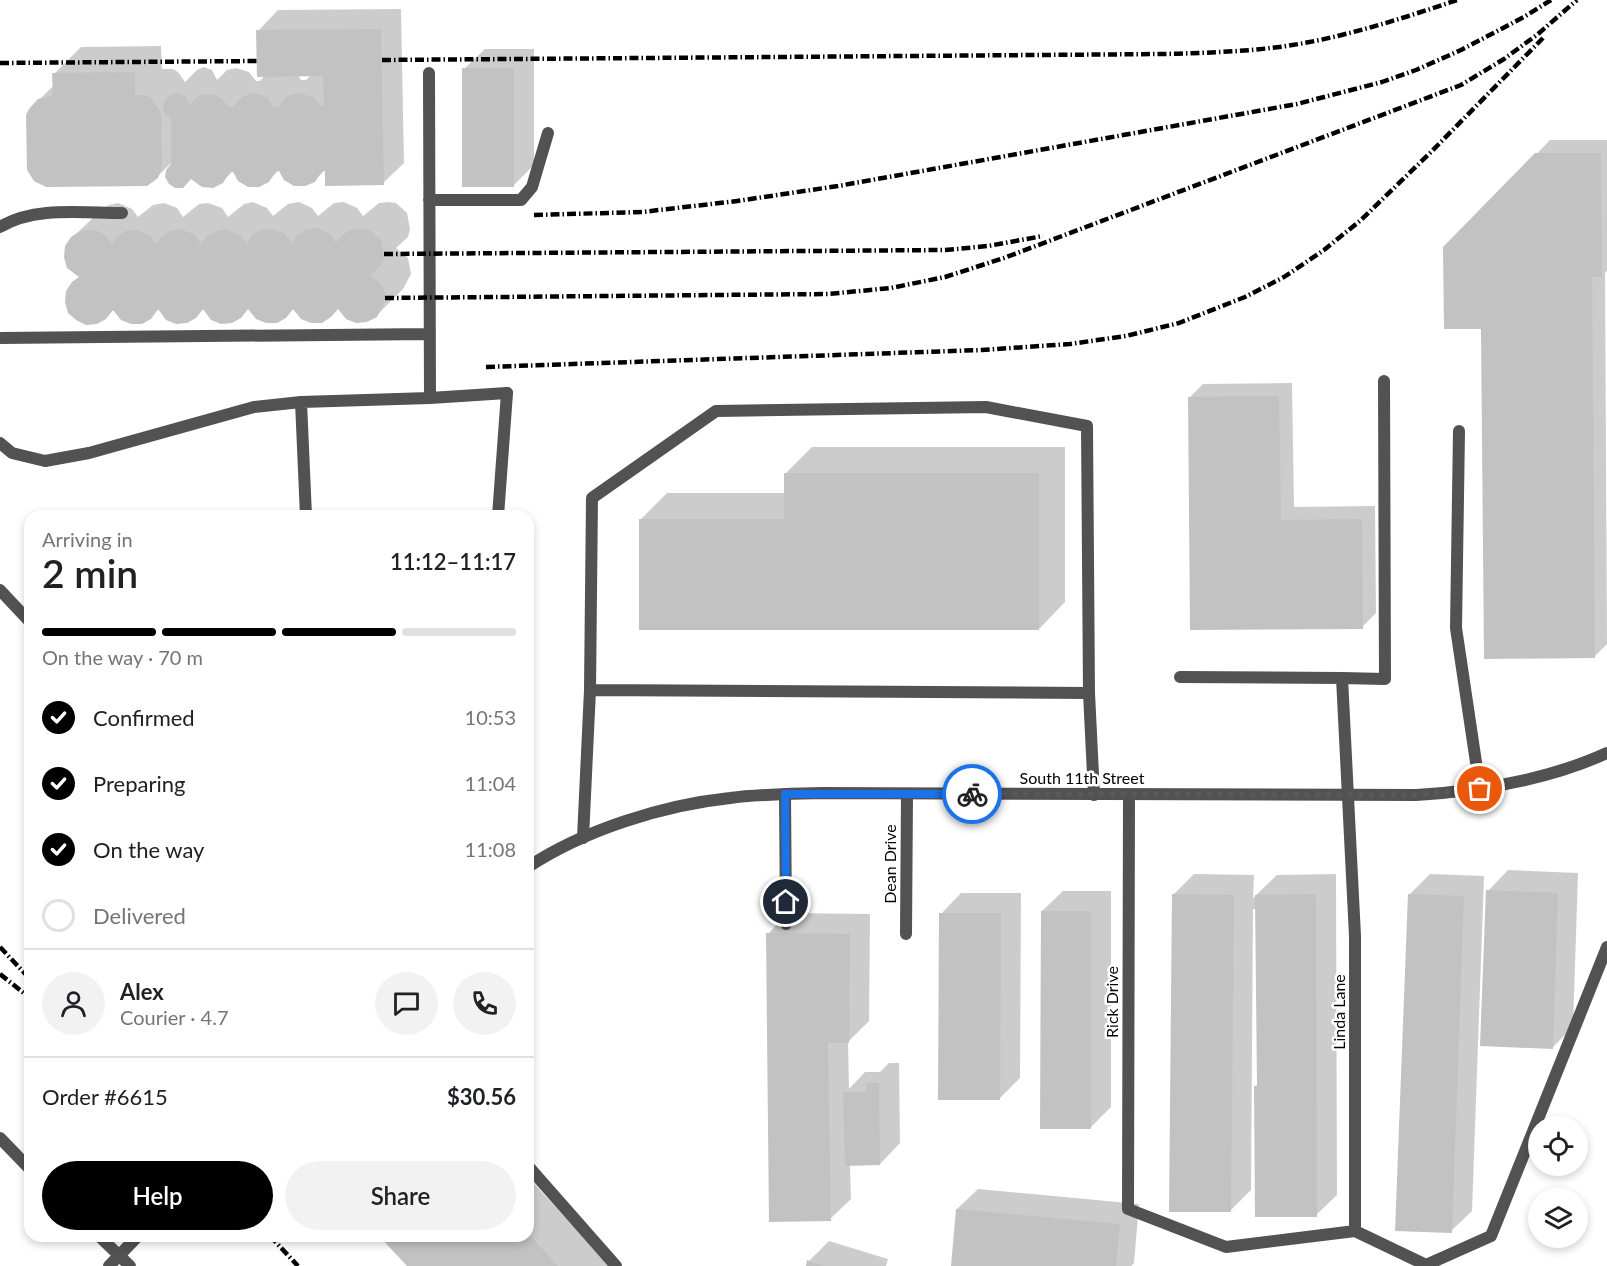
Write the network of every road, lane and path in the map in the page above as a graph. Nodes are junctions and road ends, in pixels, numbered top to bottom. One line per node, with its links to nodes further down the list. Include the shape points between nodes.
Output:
1 (429, 73): 3 (street)
2 (548, 133): 3 (street, via 532,187 521,200)
3 (429, 200): 6 (street)
4 (122, 213): 5 (street, via 46,213 13,219)
5 (0, 227)
6 (430, 334): 7 (street); 9 (street)
7 (0, 338)
8 (1384, 381): 18 (street, via 1384,679)
9 (430, 398): 10 (street); 14 (street, via 507,393)
10 (301, 402): 12 (street, via 254,407 89,453 45,461 12,453); 13 (street)
11 (1459, 431): 22 (street, via 1456,628)
12 (0, 443)
13 (306, 510)
14 (498, 510)
15 (0, 590): 16 (street)
16 (24, 616)
17 (1180, 677): 18 (street)
18 (1342, 678): 25 (street, Linda Lane)
19 (590, 690): 20 (street); 20 (street, via 592,498 716,411 986,407 1087,426); 28 (street)
20 (1089, 693): 26 (street)
21 (1607, 753): 22 (street, South 11th Street, via 1530,778)
22 (1480, 789): 25 (street, South 11th Street, via 1416,795)
23 (785, 794): 24 (street, South 11th Street); 28 (street, South 11th Street, via 729,798 652,813); 30 (street)
24 (907, 794): 26 (street, South 11th Street); 31 (street, Dean Drive)
25 (1348, 794): 27 (street, South 11th Street); 36 (street, Linda Lane, via 1355,936)
26 (1094, 795): 27 (street, South 11th Street)
27 (1130, 795): 36 (street, Rick Drive, via 1128,1209 1226,1247)
28 (583, 838): 29 (street, South 11th Street)
29 (534, 864)
30 (786, 924)
31 (906, 934)
32 (1607, 947): 36 (street, via 1491,1236 1426,1265)
33 (0, 1138): 34 (street)
34 (24, 1163)
35 (534, 1173): 42 (street)
36 (1355, 1231)
37 (106, 1242): 39 (street)
38 (132, 1242): 39 (street)
39 (120, 1255): 40 (street); 41 (street)
40 (109, 1266)
41 (130, 1266)
42 (616, 1266)

